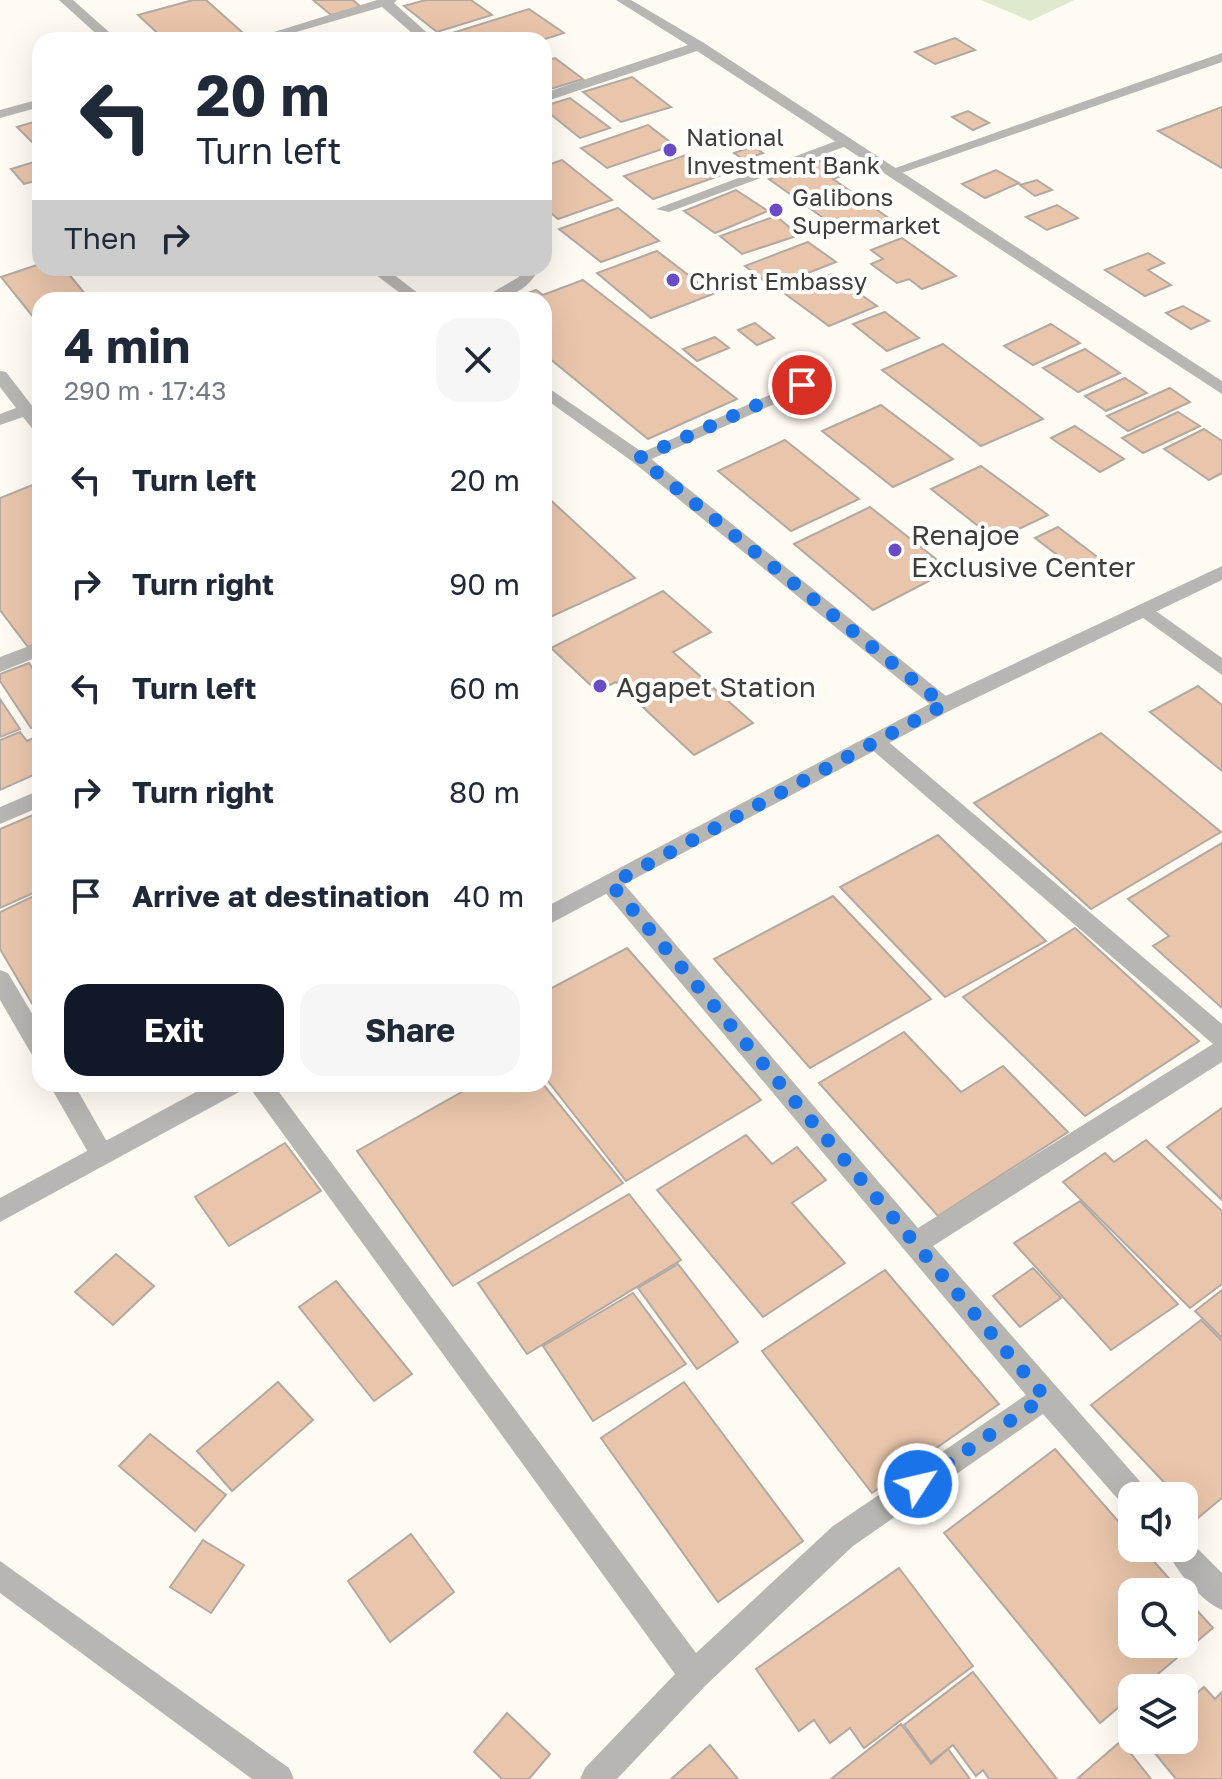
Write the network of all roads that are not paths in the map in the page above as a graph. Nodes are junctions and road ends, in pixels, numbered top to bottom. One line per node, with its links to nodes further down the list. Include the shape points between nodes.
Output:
1 (65, 0): 4 (street)
2 (622, 0): 7 (street)
3 (388, 1): 5 (street); 6 (street)
4 (102, 32)
5 (282, 32)
6 (420, 32)
7 (699, 46): 9 (street); 12 (street)
8 (1222, 57): 13 (street)
9 (552, 95)
10 (32, 105): 11 (street)
11 (0, 114)
12 (844, 142): 13 (street); 14 (street)
13 (891, 172): 21 (street)
14 (664, 209)
15 (386, 276): 17 (street)
16 (528, 276): 18 (street)
17 (408, 292)
18 (503, 292)
19 (0, 376): 23 (street)
20 (802, 385): 26 (street)
21 (1222, 389)
22 (552, 396): 26 (street)
23 (27, 410): 24 (street); 25 (street)
24 (32, 417)
25 (0, 420)
26 (639, 458): 32 (street)
27 (1222, 572): 28 (street)
28 (1146, 610): 31 (street); 32 (street)
29 (32, 652): 30 (street)
30 (0, 665)
31 (1222, 668)
32 (944, 705): 33 (street)
33 (877, 743): 36 (street); 40 (street)
34 (32, 802): 35 (street)
35 (0, 816)
36 (611, 884): 37 (street); 47 (street)
37 (552, 914)
38 (0, 979): 39 (street)
39 (32, 1034)
40 (1222, 1038)
41 (1222, 1050): 47 (street)
42 (66, 1092): 45 (street)
43 (218, 1092): 45 (street)
44 (265, 1092): 53 (street)
45 (102, 1154): 46 (street)
46 (0, 1211)
47 (916, 1243): 48 (street)
48 (1045, 1397): 49 (street); 53 (street, via 843,1536)
49 (1121, 1482)
50 (1193, 1562): 52 (street)
51 (0, 1575): 54 (street)
52 (1222, 1595)
53 (694, 1675): 55 (street)
54 (278, 1779)
55 (596, 1779)

